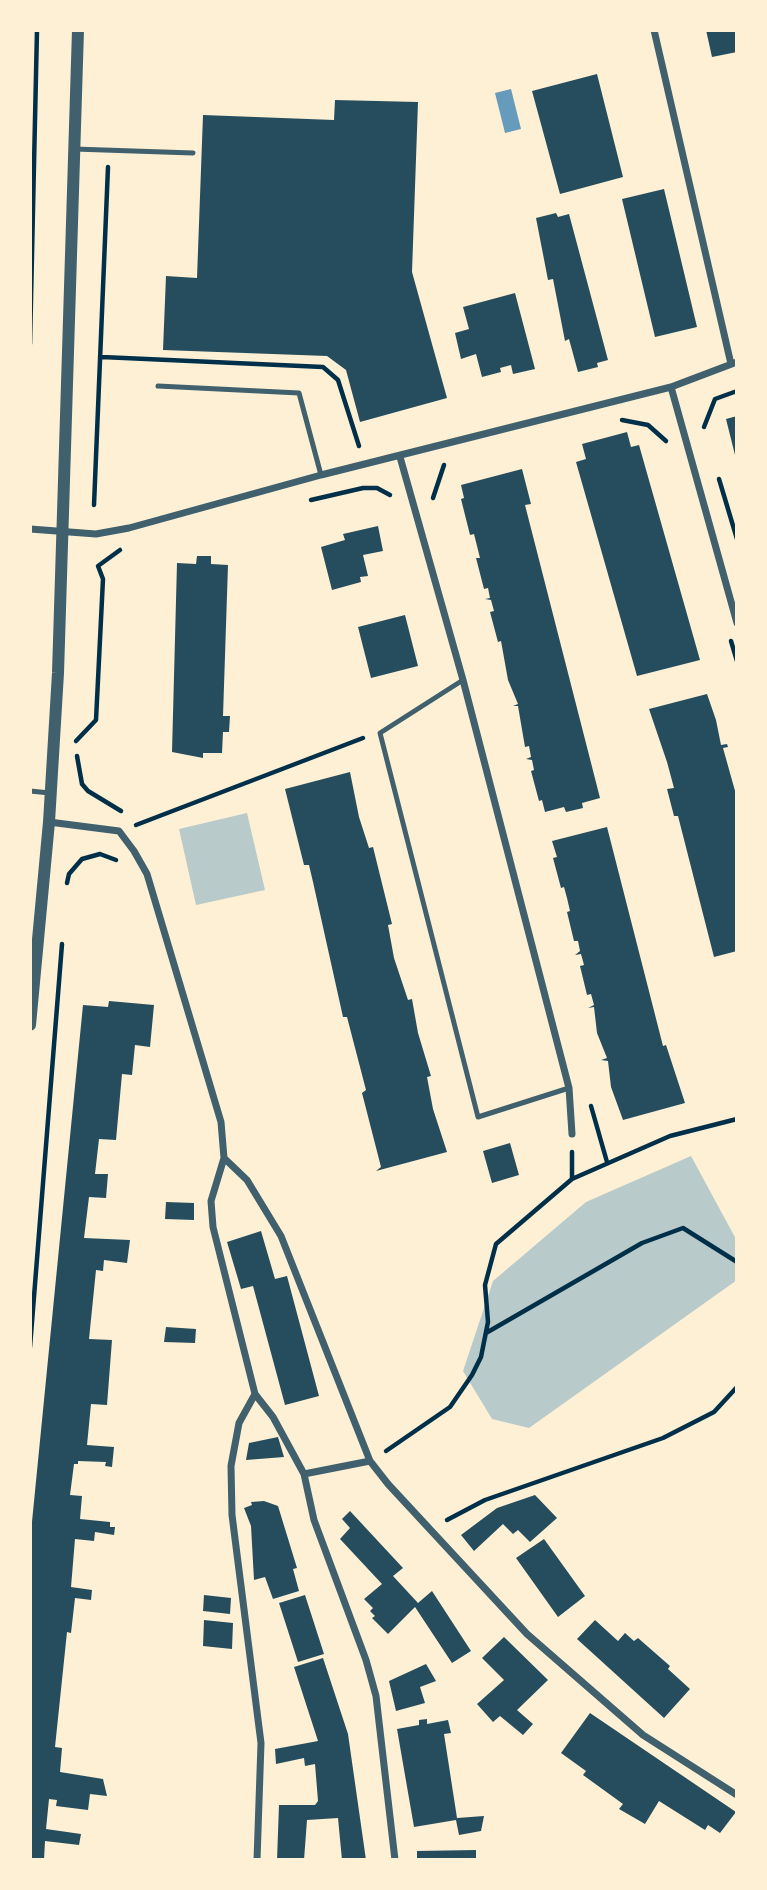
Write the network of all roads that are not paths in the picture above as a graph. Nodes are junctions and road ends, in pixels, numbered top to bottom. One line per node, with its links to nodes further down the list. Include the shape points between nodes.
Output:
1 (78, 30): 3 (street)
2 (654, 30): 5 (street)
3 (74, 149): 4 (lane); 11 (street)
4 (193, 153)
5 (734, 363): 7 (street)
6 (158, 386): 9 (lane, via 299,393)
7 (671, 387): 8 (street); 12 (street)
8 (400, 457): 9 (street); 13 (street)
9 (321, 475): 11 (street, via 129,528)
10 (30, 529): 11 (street)
11 (63, 533): 15 (street)
12 (737, 623)
13 (464, 680): 18 (street); 18 (lane, via 380,733 478,1117)
14 (30, 791): 15 (lane)
15 (50, 793): 16 (street)
16 (50, 821): 17 (street); 20 (street, via 118,831 147,874 221,1122)
17 (30, 1025)
18 (569, 1088): 19 (street)
19 (572, 1134)
20 (224, 1158): 21 (street, via 211,1200 213,1227); 22 (street, via 247,1180 281,1236)
21 (255, 1394): 23 (street); 25 (street, via 239,1423 231,1466 232,1515 261,1743)
22 (370, 1461): 23 (street); 24 (street, via 527,1634 632,1726)
23 (304, 1474): 26 (street, via 314,1520 376,1696)
24 (737, 1795)
25 (257, 1860)
26 (395, 1860)

